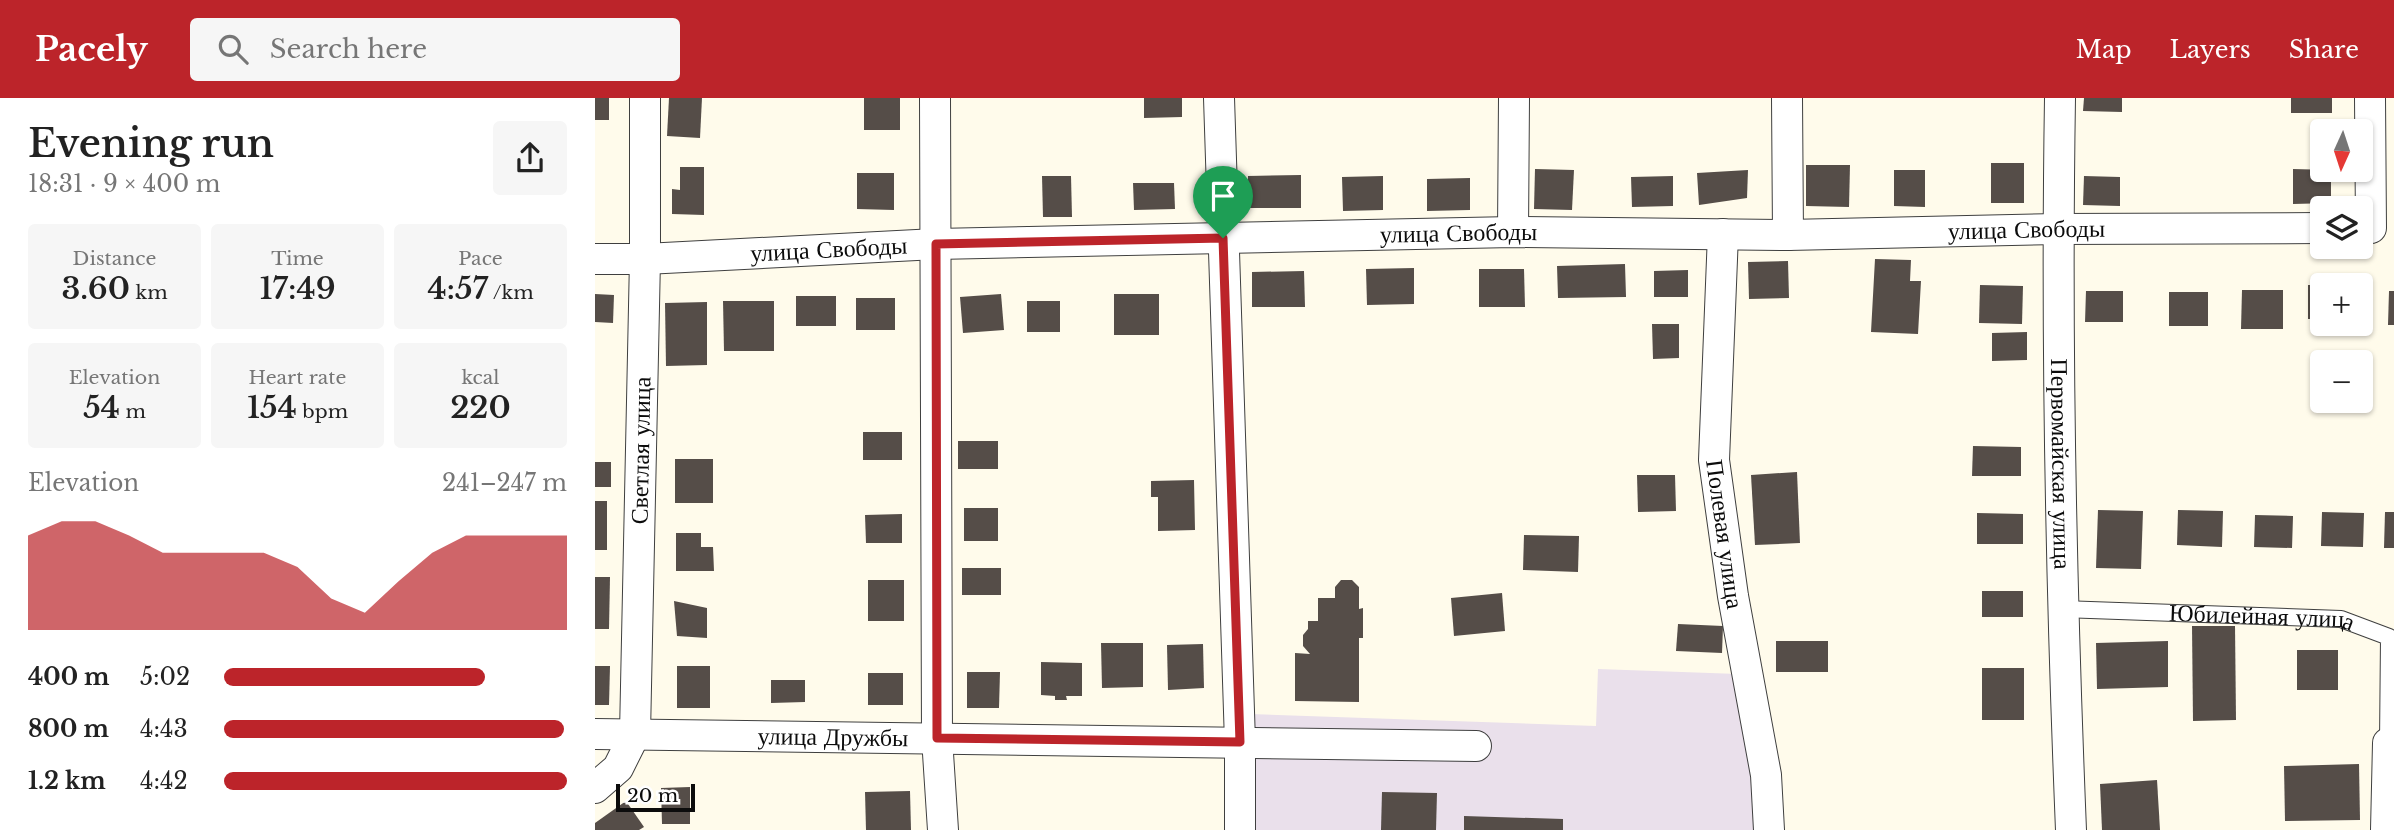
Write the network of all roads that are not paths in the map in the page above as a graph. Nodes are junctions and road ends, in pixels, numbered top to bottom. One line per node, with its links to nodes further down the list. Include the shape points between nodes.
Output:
1 (645, 98): 17 (street, Светлая улица)
2 (935, 98): 15 (street)
3 (1219, 98): 14 (street)
4 (1514, 98): 11 (street)
5 (1787, 98): 13 (street)
6 (2060, 98): 10 (street, Первомайская улица)
7 (2370, 98): 9 (street)
8 (2310, 228): 10 (street, улица Свободы)
9 (2375, 228)
10 (2058, 229): 13 (street, улица Свободы); 18 (street, Первомайская улица)
11 (1513, 232): 12 (street, улица Свободы); 14 (street, улица Свободы)
12 (1723, 234): 13 (street, улица Свободы); 28 (street, Полевая улица, via 1714,460 1766,775)
13 (1787, 235)
14 (1223, 238): 15 (street, улица Свободы); 22 (street)
15 (936, 244): 17 (street, улица Свободы); 21 (street)
16 (595, 259): 17 (street, улица Свободы)
17 (645, 259): 20 (street, Светлая улица)
18 (2062, 609): 23 (lane, Юбилейная улица, via 2341,619 2389,637); 29 (street, Первомайская улица)
19 (595, 734): 20 (street, улица Дружбы)
20 (635, 734): 21 (street, улица Дружбы); 25 (street, Светлая улица, via 618,768)
21 (937, 738): 22 (street, улица Дружбы); 26 (street)
22 (1240, 742): 24 (street, улица Дружбы); 27 (street)
23 (2391, 743): 30 (street, Юбилейная улица)
24 (1476, 746)
25 (595, 788)
26 (943, 830)
27 (1240, 830)
28 (1769, 830)
29 (2071, 830)
30 (2386, 830)

